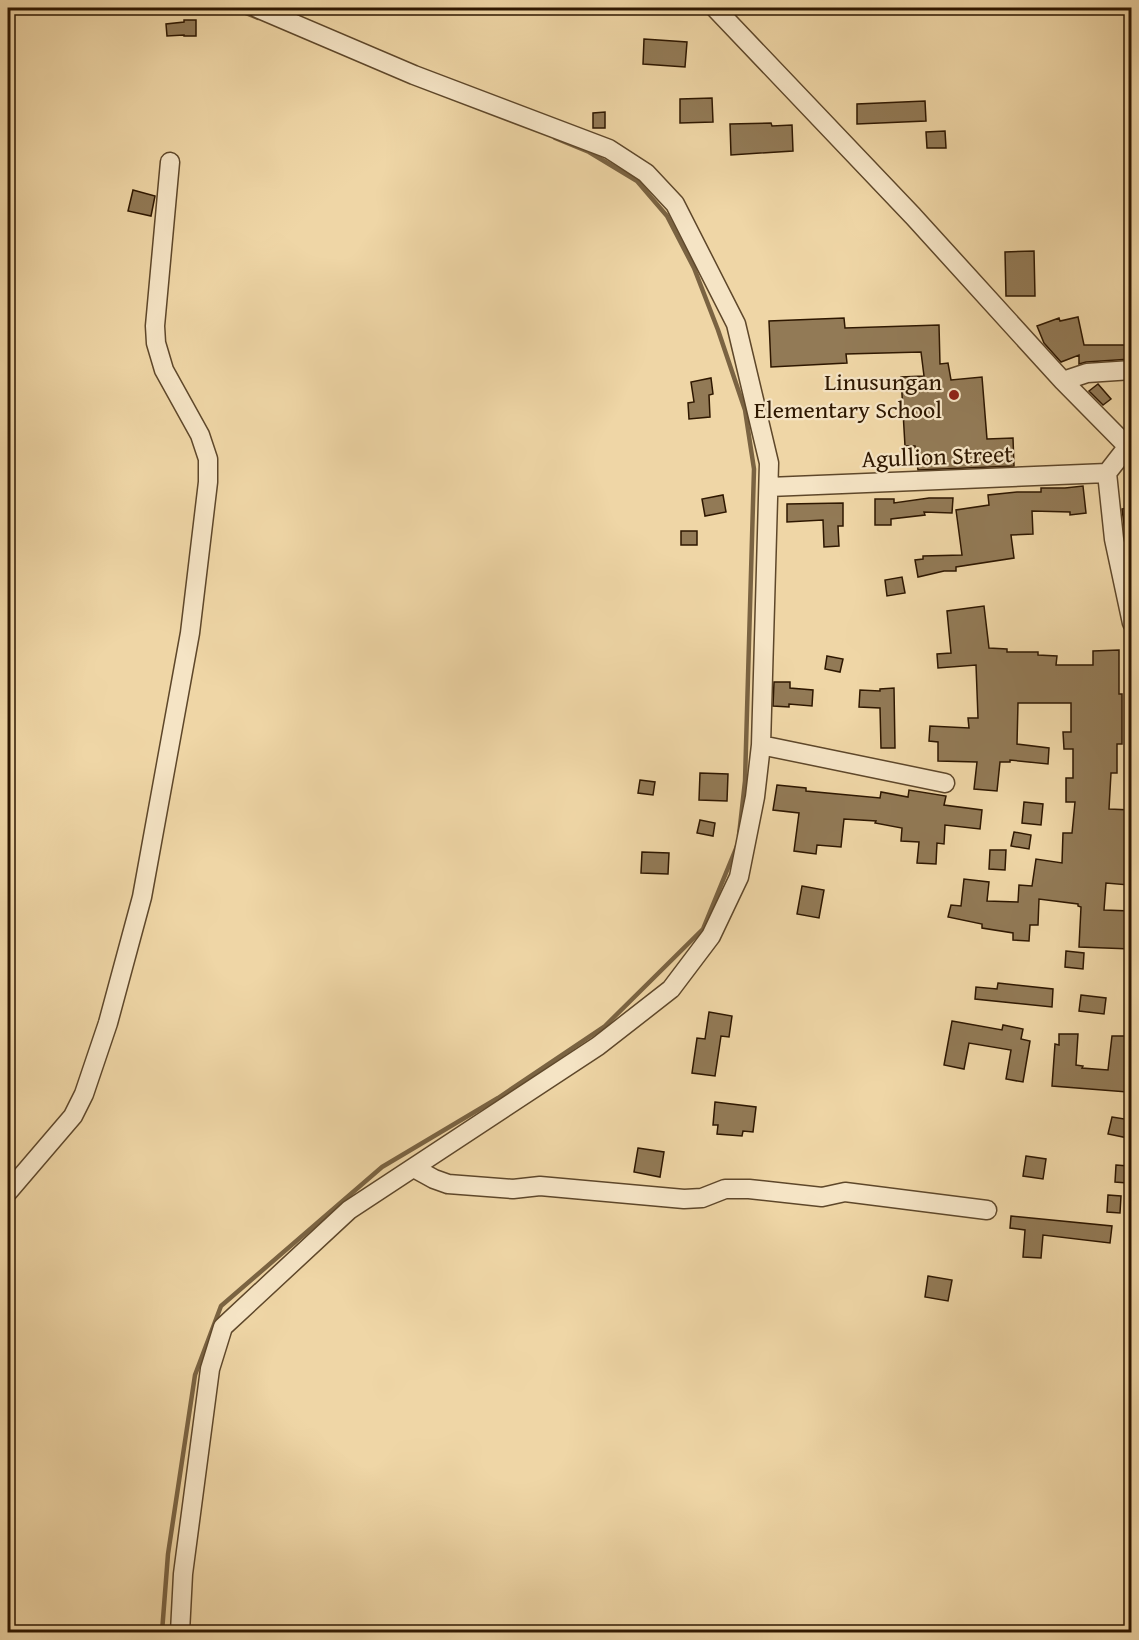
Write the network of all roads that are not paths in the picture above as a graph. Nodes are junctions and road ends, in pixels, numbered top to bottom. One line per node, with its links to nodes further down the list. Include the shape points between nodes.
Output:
1 (257, 8): 8 (street, via 414,75 609,149 646,173 675,204 736,324 769,463)
2 (715, 8): 5 (street)
3 (170, 162): 13 (street, via 156,343 164,370 200,435 208,459 190,633 142,897 94,1067 73,1116)
4 (1131, 370): 5 (street, via 1087,373)
5 (1063, 381): 6 (street)
6 (1130, 448): 7 (street)
7 (1107, 474): 8 (street, Agullion Street); 9 (street, via 1114,539)
8 (769, 487): 10 (street)
9 (1131, 623)
10 (761, 745): 11 (street); 12 (street, via 739,877 711,936 671,989 598,1046)
11 (945, 783)
12 (414, 1168): 14 (street, via 448,1184 474,1187 540,1186 684,1199 702,1198 725,1189 822,1197 844,1192); 15 (street, via 349,1210 223,1327 210,1369 183,1574)
13 (8, 1192)
14 (987, 1210)
15 (180, 1632)

